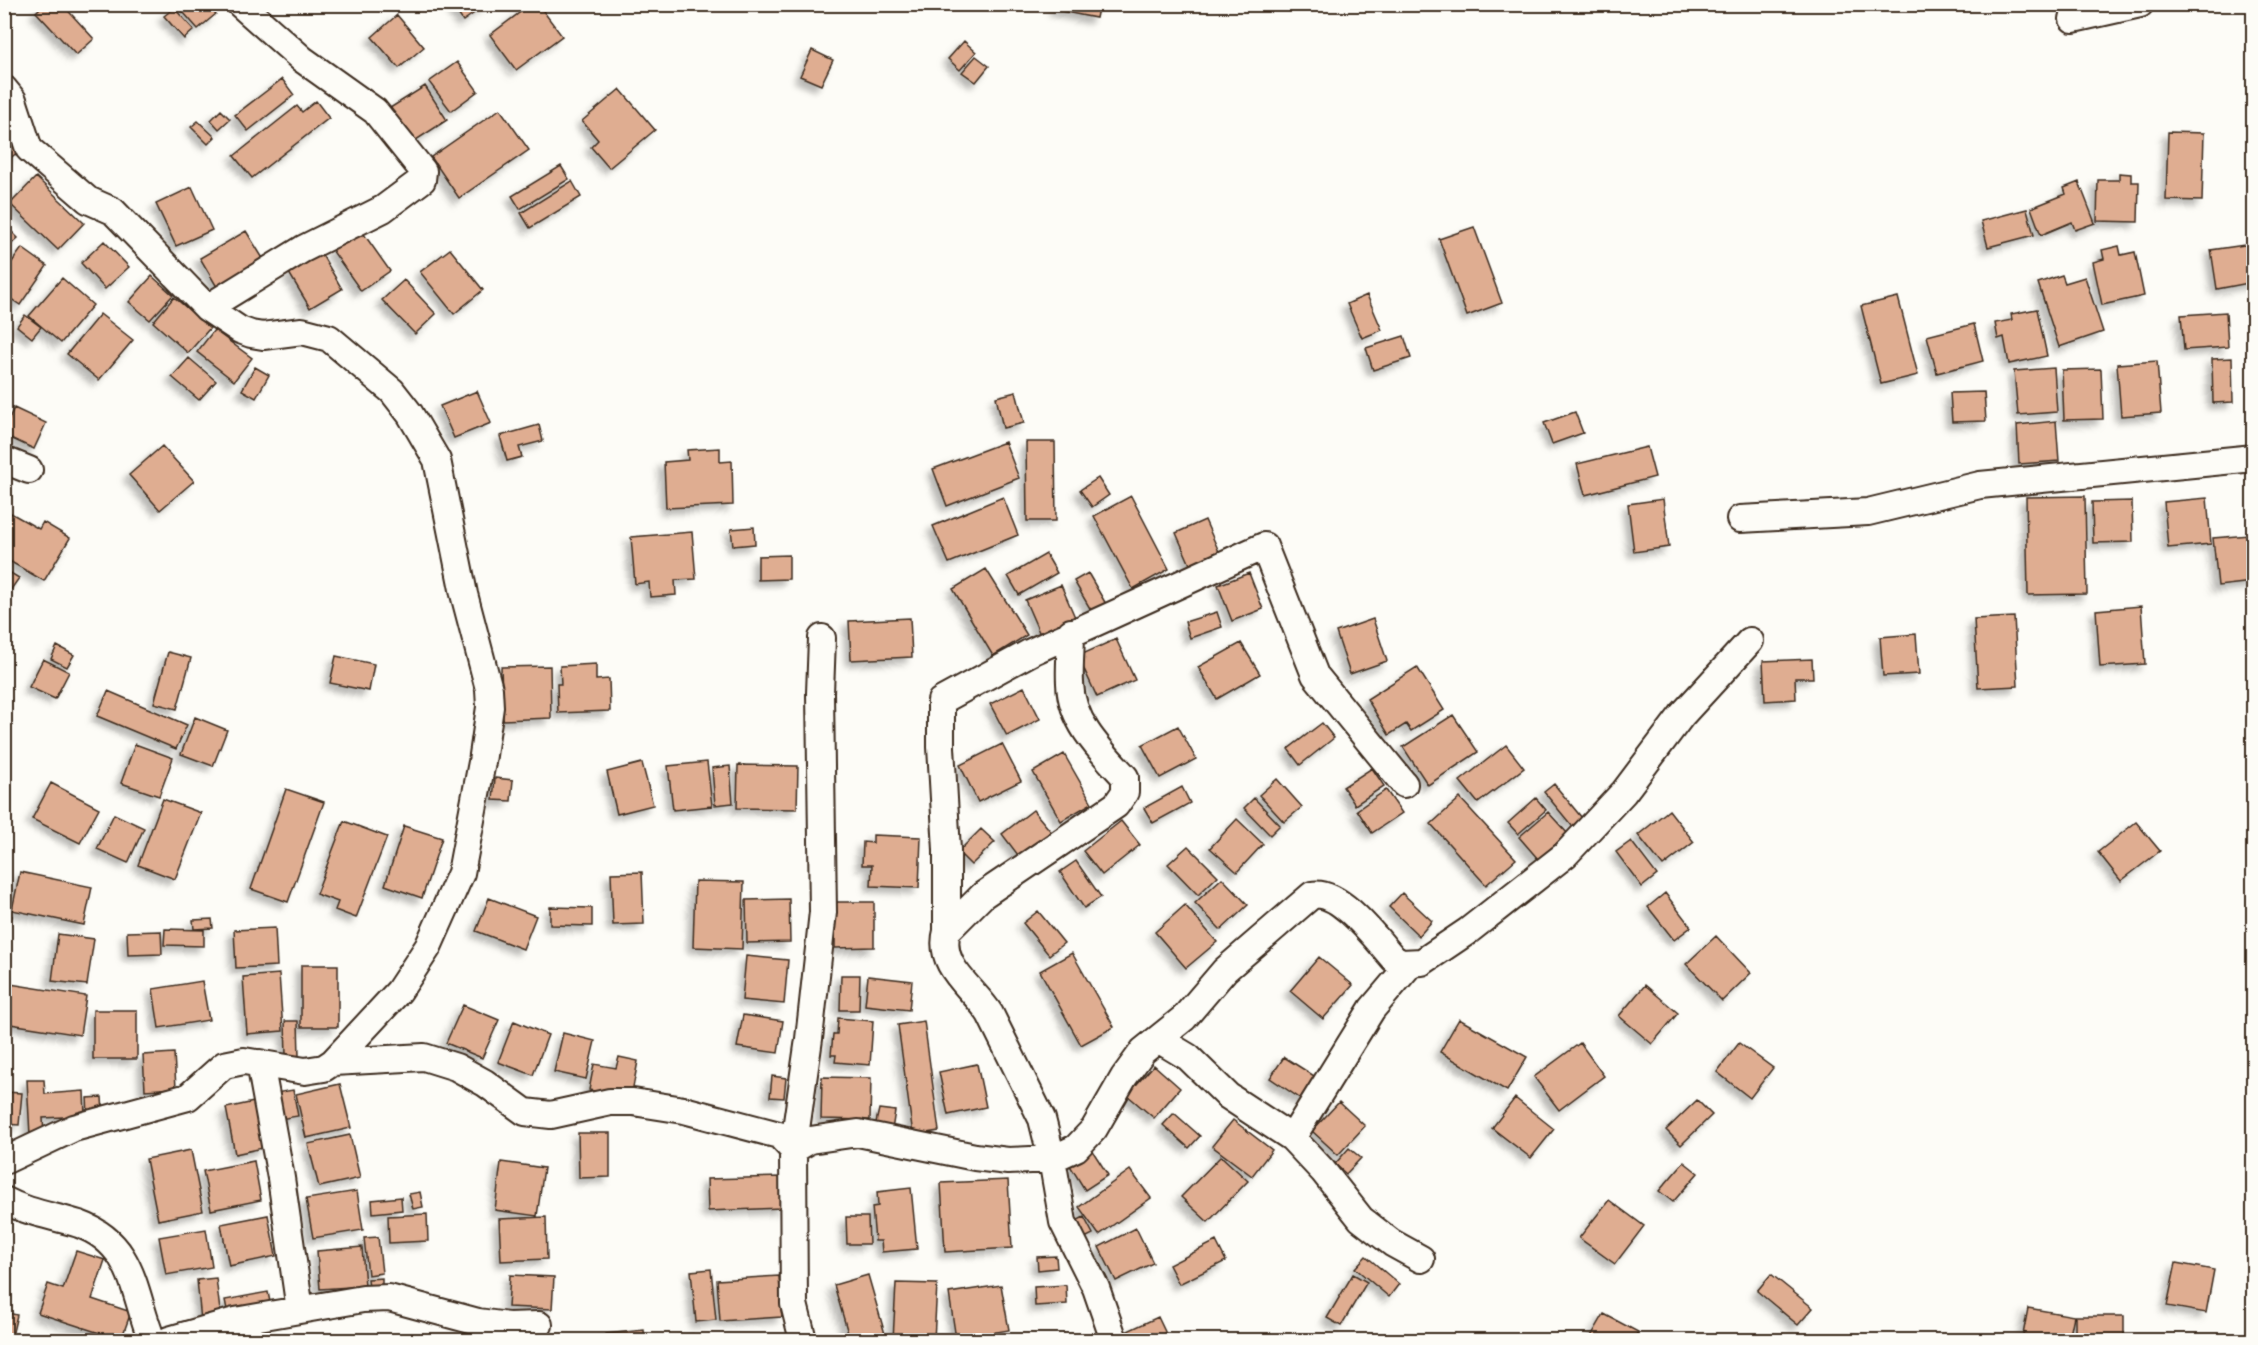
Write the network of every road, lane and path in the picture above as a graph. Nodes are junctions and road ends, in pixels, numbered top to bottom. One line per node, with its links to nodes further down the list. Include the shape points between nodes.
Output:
1 (240, 4): 5 (street, via 302,59 375,111 423,171 422,180 383,209 303,249)
2 (2140, 4): 3 (street)
3 (2073, 19)
4 (4, 88): 5 (street, via 13,100 29,149 88,200 113,211)
5 (207, 308): 17 (street, via 251,334 302,331 329,338 392,390 410,414 437,460 464,594 489,689 482,762 460,873 428,947 399,991)
6 (2253, 458): 9 (street, via 1980,485 1868,512)
7 (4, 460): 8 (street)
8 (29, 470)
9 (1740, 519)
10 (1071, 632): 13 (street, via 1264,546 1316,675); 14 (street, via 941,701); 14 (street, via 1070,685 1075,709 1092,741 1125,777 1125,792 1116,804 983,895)
11 (822, 638): 20 (street, via 823,912)
12 (1750, 641): 15 (street, via 1682,715 1624,792 1564,855 1468,931 1422,962)
13 (1404, 784)
14 (947, 931): 21 (street, via 947,958 990,1014 1042,1119)
15 (1410, 964): 16 (street, via 1394,959 1354,914 1324,895 1312,896 1225,970 1184,1018); 19 (street, via 1372,1009)
16 (1158, 1039): 19 (street, via 1188,1057 1228,1096); 21 (street, via 1143,1051 1124,1077 1094,1129 1076,1148)
17 (333, 1062): 18 (street, via 305,1071); 20 (street, via 424,1057 456,1067 525,1112 551,1115 610,1102 633,1102 684,1110 780,1135)
18 (260, 1063): 22 (street, via 224,1065 188,1097 74,1128); 25 (street)
19 (1292, 1138): 24 (street, via 1361,1219)
20 (793, 1150): 21 (street, via 810,1140 858,1133 975,1157 1008,1161); 29 (street, via 794,1304)
21 (1052, 1159): 30 (street, via 1063,1222 1095,1288)
22 (4, 1161)
23 (4, 1200): 27 (street, via 19,1208 79,1224 112,1244 126,1262)
24 (1421, 1259)
25 (300, 1310): 26 (street, via 389,1298 478,1322); 28 (street, via 235,1321)
26 (539, 1325)
27 (152, 1341)
28 (169, 1341)
29 (803, 1341)
30 (1114, 1341)

